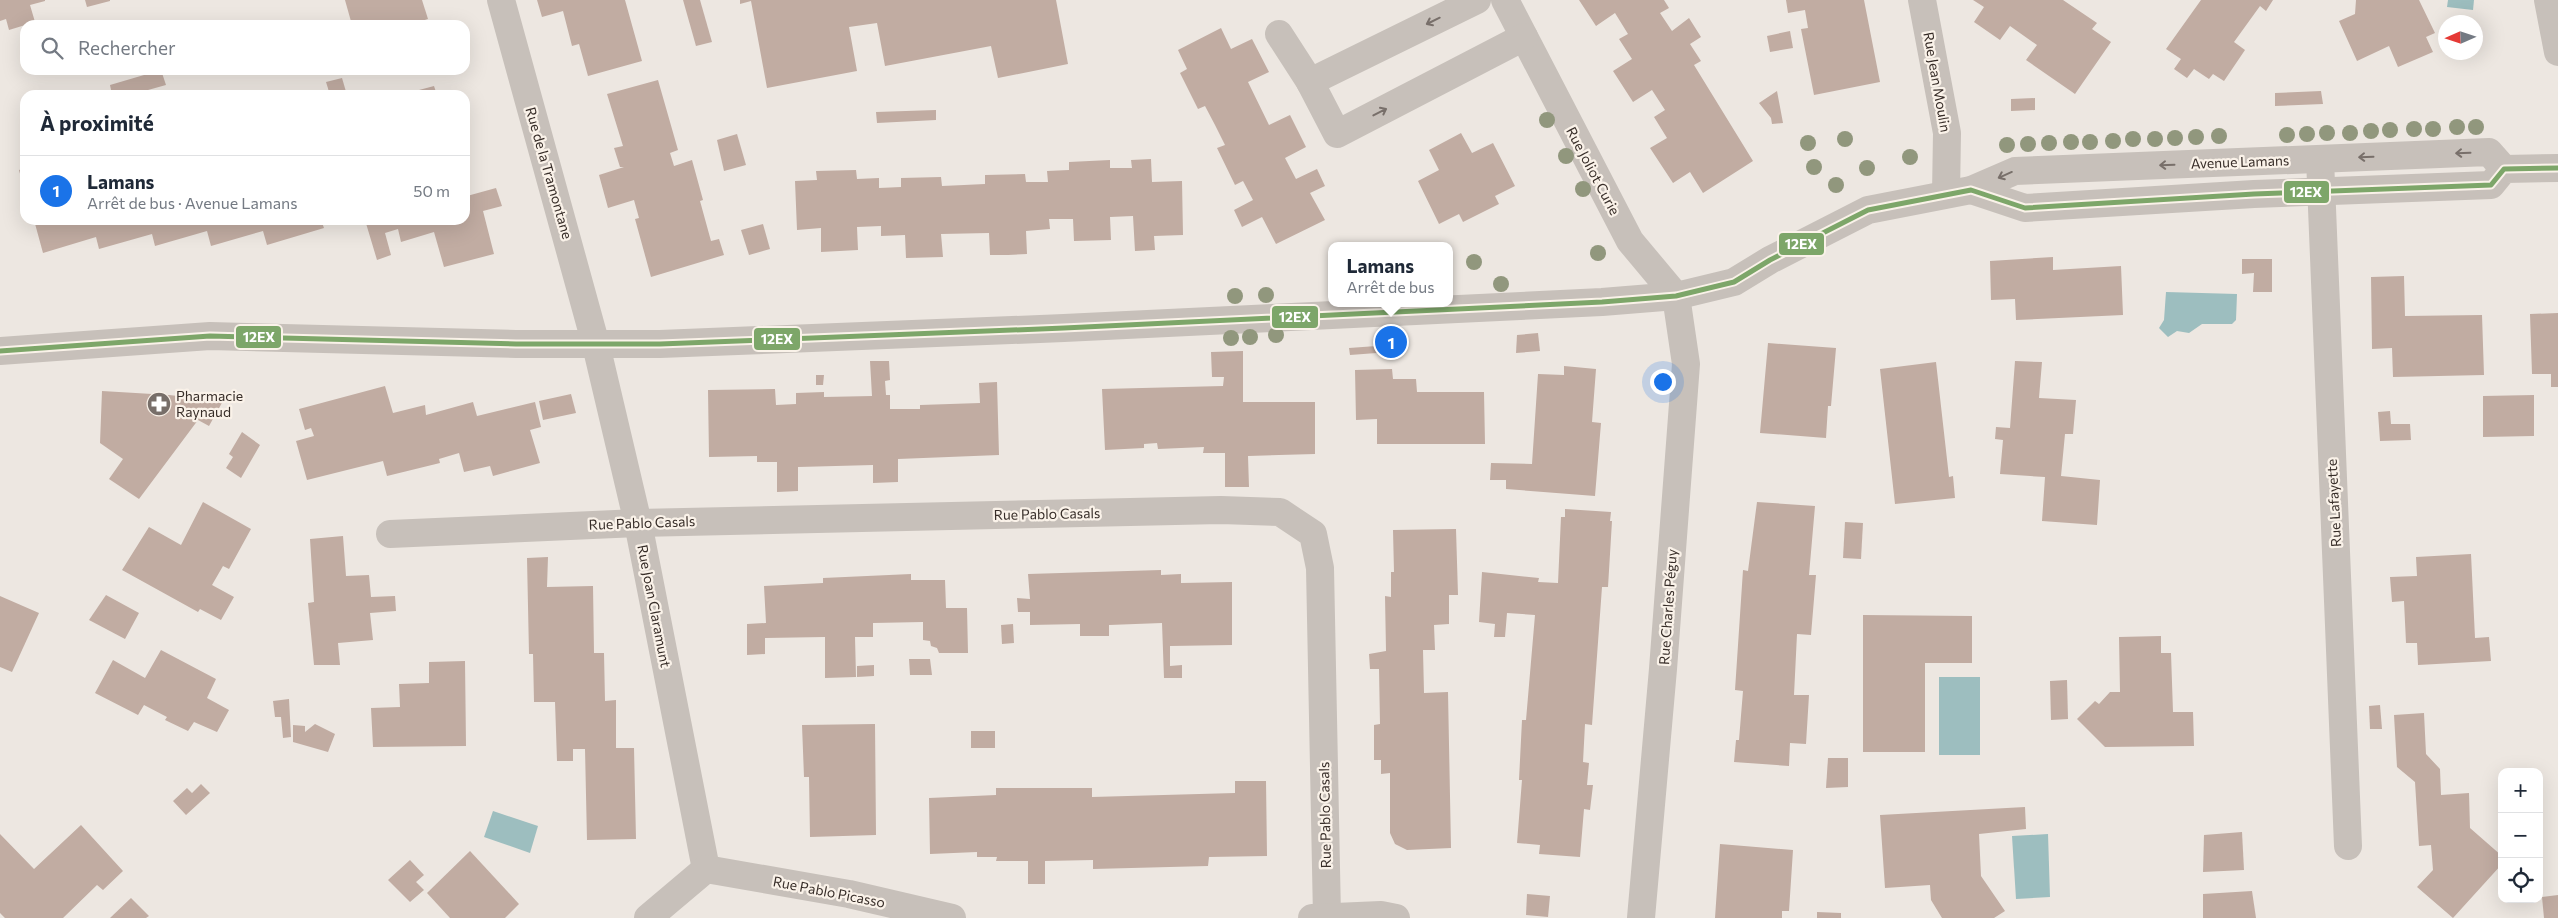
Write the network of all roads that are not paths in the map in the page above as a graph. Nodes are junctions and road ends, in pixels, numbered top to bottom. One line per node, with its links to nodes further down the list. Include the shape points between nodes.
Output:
1 (501, 0): 16 (street, Rue de la Tramontane)
2 (1477, 0): 9 (street, one-way to 9)
3 (1505, 0): 7 (street, Rue Joliot Curie)
4 (1922, 0): 13 (street, Rue Jean Moulin)
5 (2548, 0): 8 (street)
6 (1279, 34): 9 (street)
7 (1524, 37): 9 (street, one-way to 7, via 1337,134); 15 (street, Rue Joliot Curie, via 1630,241)
8 (2558, 52)
9 (1310, 82)
10 (2320, 159): 12 (street, Avenue Lamans, one-way to 10, via 2489,152); 13 (street, Avenue Lamans, one-way to 13, via 2015,171); 14 (street, Rue Lafayette)
11 (2558, 168): 12 (street)
12 (2504, 169): 14 (street, via 2491,185)
13 (1959, 192): 14 (street, via 2025,208); 15 (street, Avenue Lamans, via 1868,210 1734,282)
14 (2322, 192): 20 (street, Rue Lafayette)
15 (1676, 296): 16 (street, Avenue Lamans, via 1064,328); 26 (street, Rue Charles Péguy, via 1686,364)
16 (596, 346): 17 (street, Avenue Lamans, via 210,336); 18 (street, Rue Joan Claramunt)
17 (0, 351)
18 (638, 523): 19 (street, Rue Pablo Casals); 21 (street, Rue Joan Claramunt); 24 (street, Rue Pablo Casals, via 1221,510 1280,512 1313,534 1320,568)
19 (390, 534)
20 (2348, 846)
21 (706, 869): 22 (street); 23 (street, Rue Pablo Picasso, via 850,894)
22 (648, 918)
23 (952, 918)
24 (1320, 918): 25 (street, via 1381,915)
25 (1396, 918)
26 (1641, 918)

